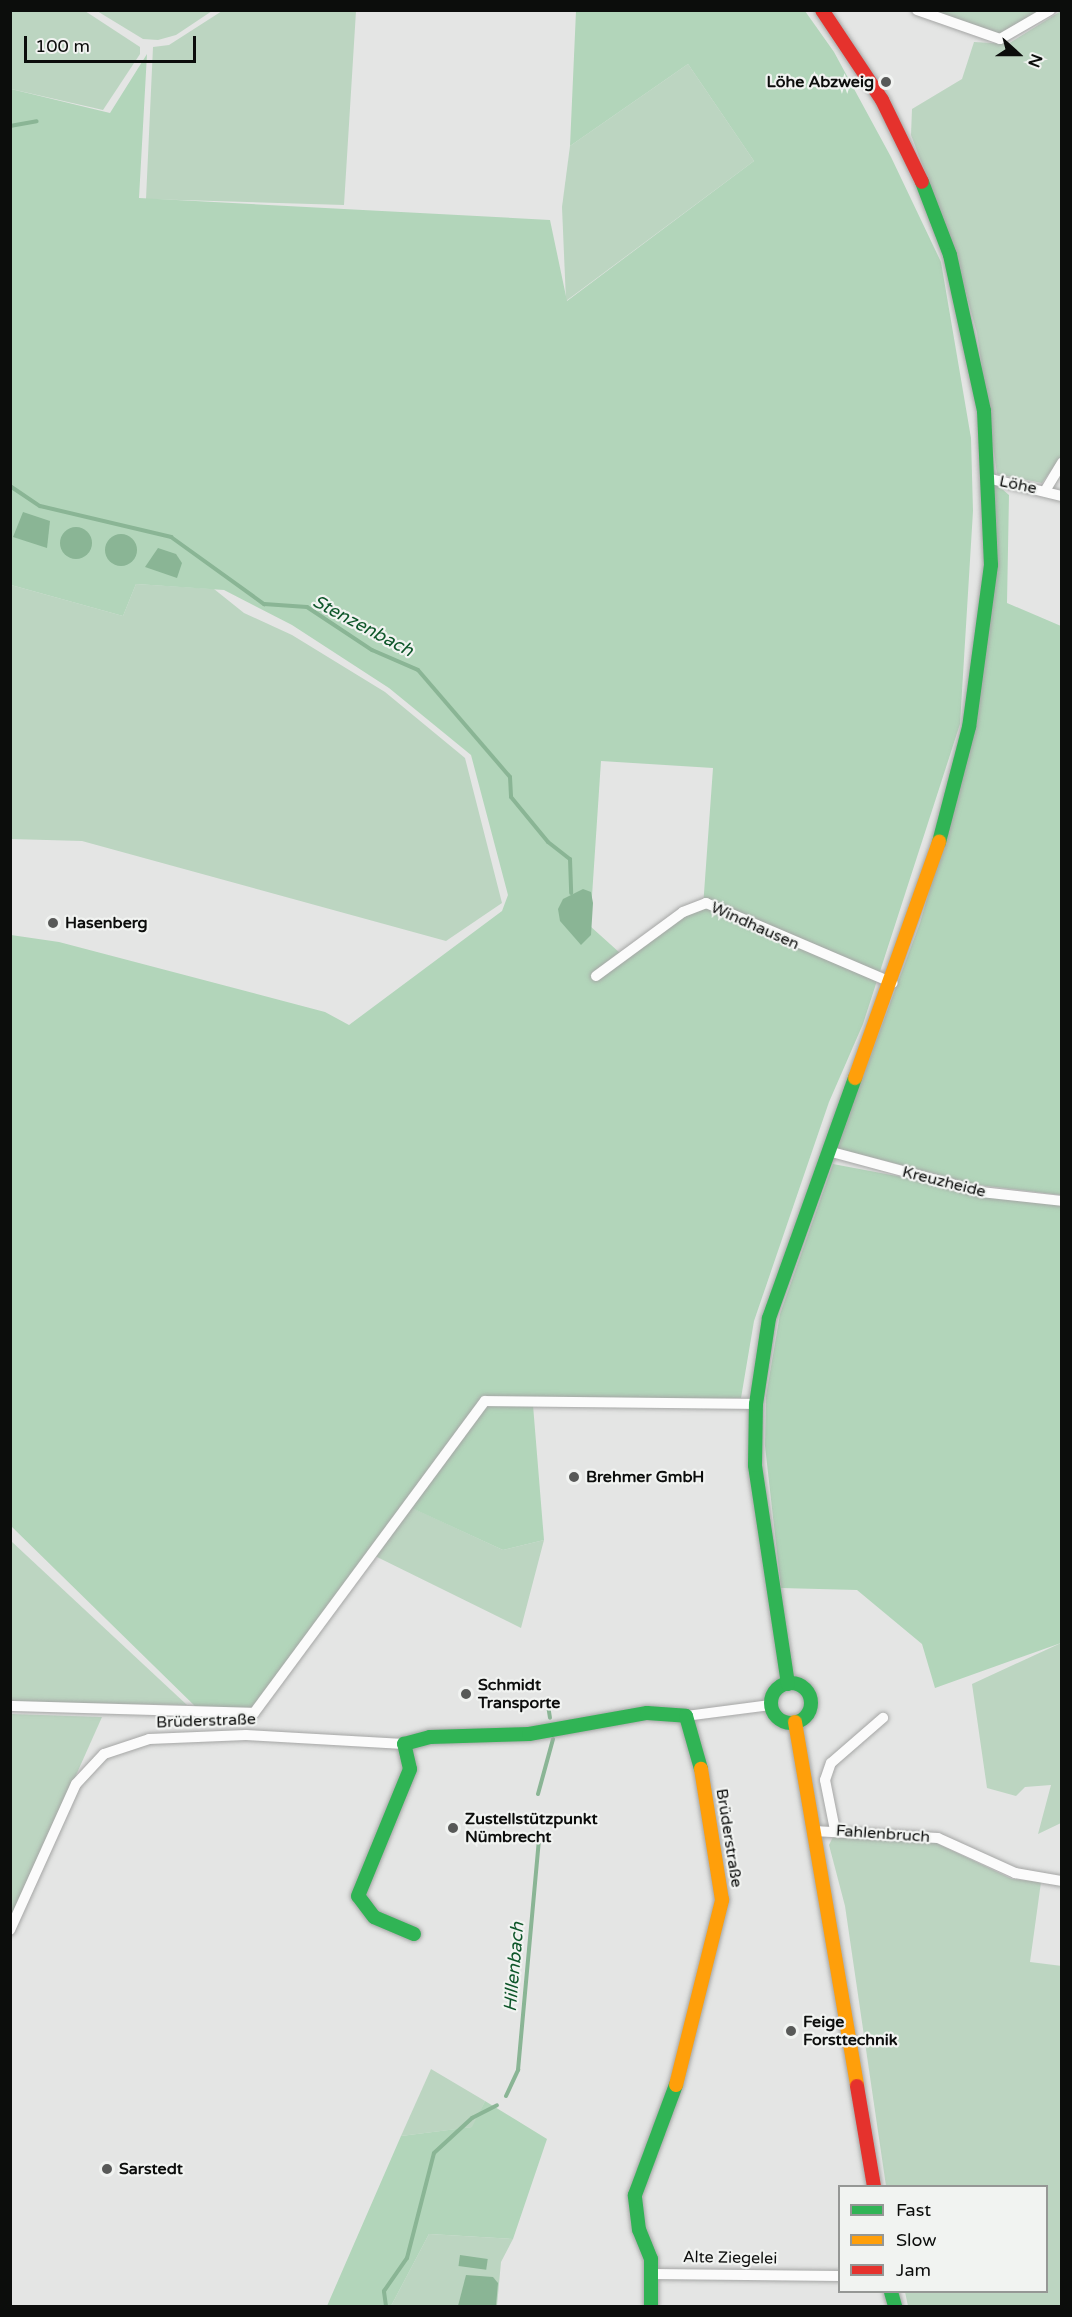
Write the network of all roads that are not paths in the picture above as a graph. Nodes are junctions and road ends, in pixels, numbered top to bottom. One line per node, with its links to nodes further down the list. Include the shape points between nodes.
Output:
1 (822, 10): 5 (main road, via 882,100 918,172 950,255 972,339)
2 (917, 10): 3 (street, via 1000,39)
3 (1050, 10)
4 (1062, 463): 6 (street, Löhe)
5 (991, 479): 6 (street, Löhe); 9 (main road, via 991,565 969,727 942,834)
6 (1045, 491): 7 (street, Löhe)
7 (1062, 496)
8 (596, 976): 9 (street, Windhausen, via 683,912 706,903)
9 (893, 983): 10 (main road)
10 (828, 1151): 11 (street, Kreuzheide, via 981,1192); 12 (main road, via 769,1318)
11 (1062, 1201)
12 (756, 1404): 13 (main road, via 760,1510); 15 (street, via 485,1401 254,1713)
13 (788, 1684): 14 (main road, via 774,1693); 18 (main road, via 803,1688 810,1699 808,1713)
14 (771, 1705): 16 (street); 18 (main road, via 781,1720)
15 (10, 1706)
16 (686, 1716): 19 (main road, Brüderstraße, via 647,1713 529,1734 430,1737); 26 (main road, Brüderstraße, via 696,1738 722,1900 677,2089 635,2195)
17 (883, 1718): 20 (street, via 831,1763 825,1780)
18 (795, 1722): 21 (main road)
19 (404, 1744): 23 (street, Brüderstraße, via 246,1735 149,1739 104,1754 76,1784); 24 (main road, via 410,1769 358,1896 374,1917)
20 (835, 1830): 21 (street, Fahlenbruch); 22 (street, Fahlenbruch, via 939,1838 1015,1873)
21 (814, 1831): 25 (main road)
22 (1062, 1881)
23 (10, 1930)
24 (414, 1934)
25 (874, 2185)
26 (653, 2274): 27 (street, Alte Ziegelei); 28 (main road)
27 (838, 2276)
28 (651, 2307)

